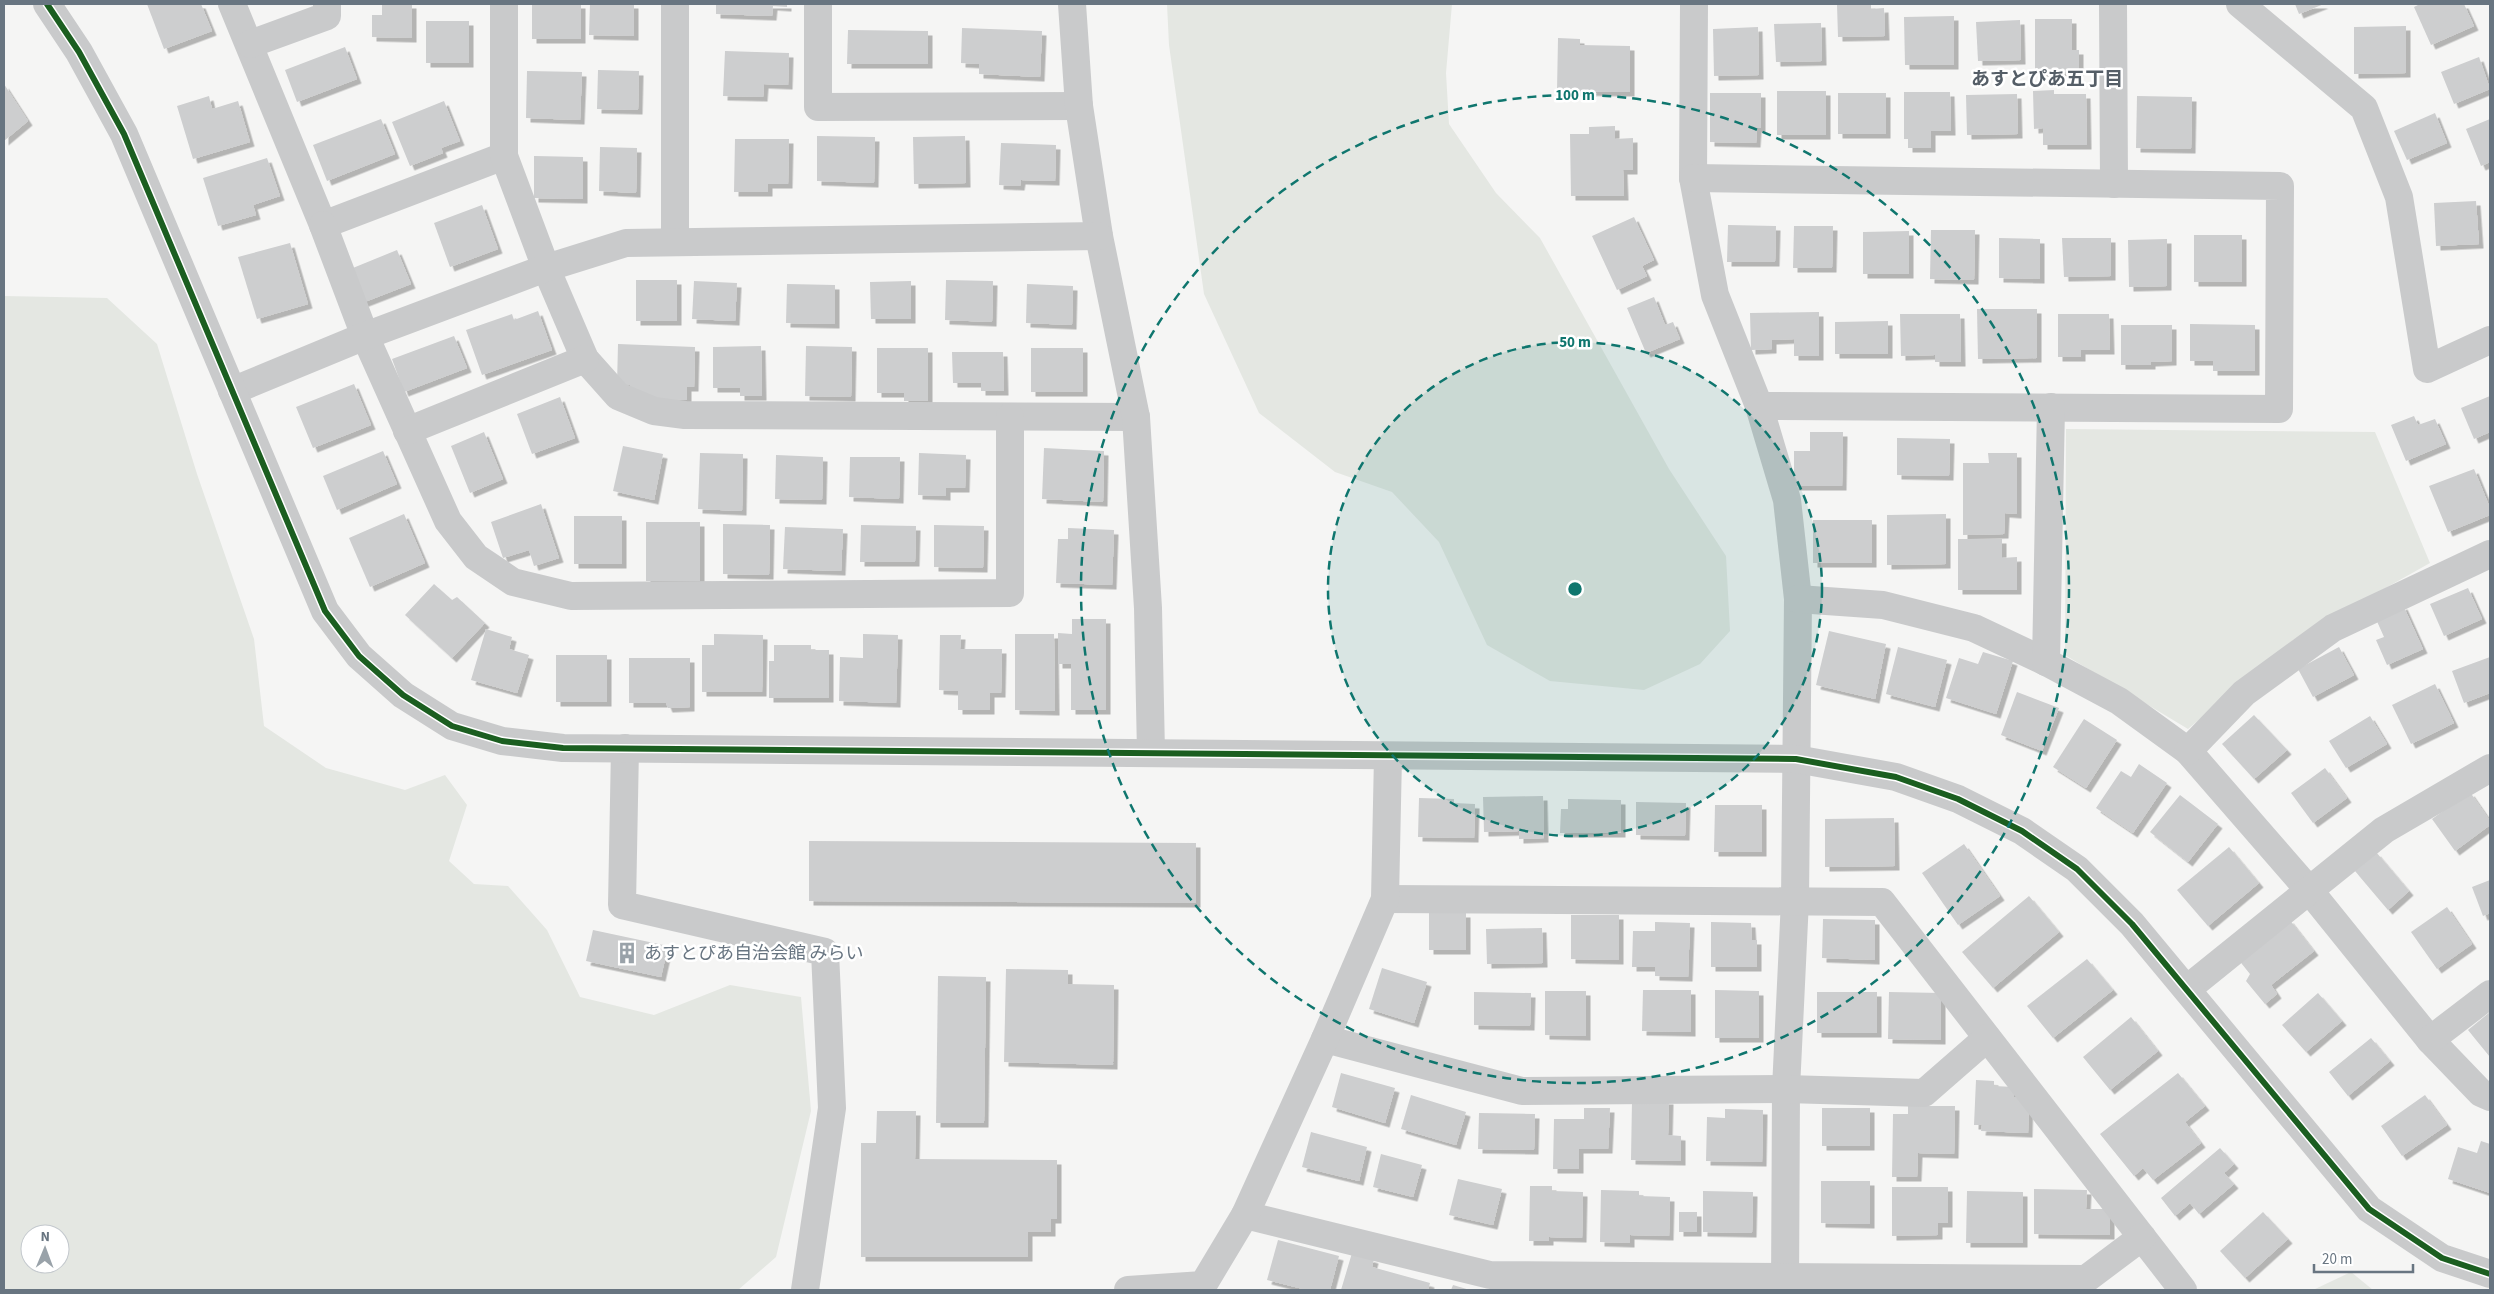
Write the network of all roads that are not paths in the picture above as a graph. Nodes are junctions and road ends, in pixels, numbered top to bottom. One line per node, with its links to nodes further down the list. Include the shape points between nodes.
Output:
1 (47, 4): 23 (street, via 79,52 124,134)
2 (232, 4): 11 (street)
3 (328, 4): 11 (street, via 327,16)
4 (504, 4): 13 (street)
5 (675, 4): 18 (street)
6 (818, 4): 12 (street, via 818,107)
7 (1072, 4): 12 (street)
8 (1694, 4): 14 (street)
9 (2113, 4): 15 (street)
10 (2240, 4): 21 (street, via 2364,108 2399,197 2428,368)
11 (250, 44): 16 (street)
12 (1079, 106): 17 (street)
13 (504, 156): 16 (street); 19 (street)
14 (1693, 178): 15 (street); 24 (street, via 1715,295)
15 (2114, 184): 25 (street, via 2280,186 2279,409)
16 (323, 225): 20 (street)
17 (1099, 236): 18 (street); 27 (street)
18 (675, 241): 19 (street, via 626,243)
19 (546, 268): 20 (street); 22 (street)
20 (365, 336): 23 (street); 28 (street)
21 (2490, 340)
22 (585, 359): 26 (street, via 618,396 654,411 685,415); 28 (street)
23 (232, 391): 32 (street, via 325,611 359,656 403,695 452,726 502,741 563,748)
24 (1759, 406): 25 (street); 30 (street, via 1787,500)
25 (2051, 408): 31 (street)
26 (1010, 417): 27 (street); 28 (street, via 1010,592 571,596 513,582 476,557 448,521)
27 (1136, 417): 34 (street, via 1148,608)
28 (407, 431)
29 (2490, 554): 33 (street, via 2334,628 2244,693)
30 (1798, 599): 31 (street, via 1882,605 1974,628); 36 (street)
31 (2046, 662): 33 (street, via 2119,701)
32 (625, 748): 34 (street); 53 (street, via 622,905 826,952 832,1108)
33 (2188, 751): 38 (street)
34 (1151, 753): 35 (street)
35 (1388, 756): 36 (street); 39 (street)
36 (1796, 759): 40 (street); 41 (street, via 1896,777 1958,799 2022,832 2077,869 2132,924)
37 (2490, 768): 38 (street, via 2384,830)
38 (2309, 890): 41 (street); 45 (street)
39 (1385, 899): 40 (street); 44 (street)
40 (1795, 900): 43 (street, via 1882,902); 46 (street)
41 (2187, 989): 50 (street, via 2369,1210 2442,1258)
42 (2490, 994): 45 (street)
43 (1987, 1038): 46 (street, via 1924,1093); 49 (street)
44 (1325, 1039): 46 (street, via 1522,1091); 48 (street)
45 (2430, 1040): 47 (street, via 2481,1093)
46 (1786, 1089): 52 (street)
47 (2490, 1097)
48 (1245, 1215): 51 (street, via 1490,1275); 54 (street, via 1204,1285)
49 (2142, 1237): 52 (street, via 2086,1279); 55 (street)
50 (2490, 1274)
51 (1600, 1284): 52 (street)
52 (1785, 1284)
53 (805, 1290)
54 (1128, 1290)
55 (2183, 1290)

